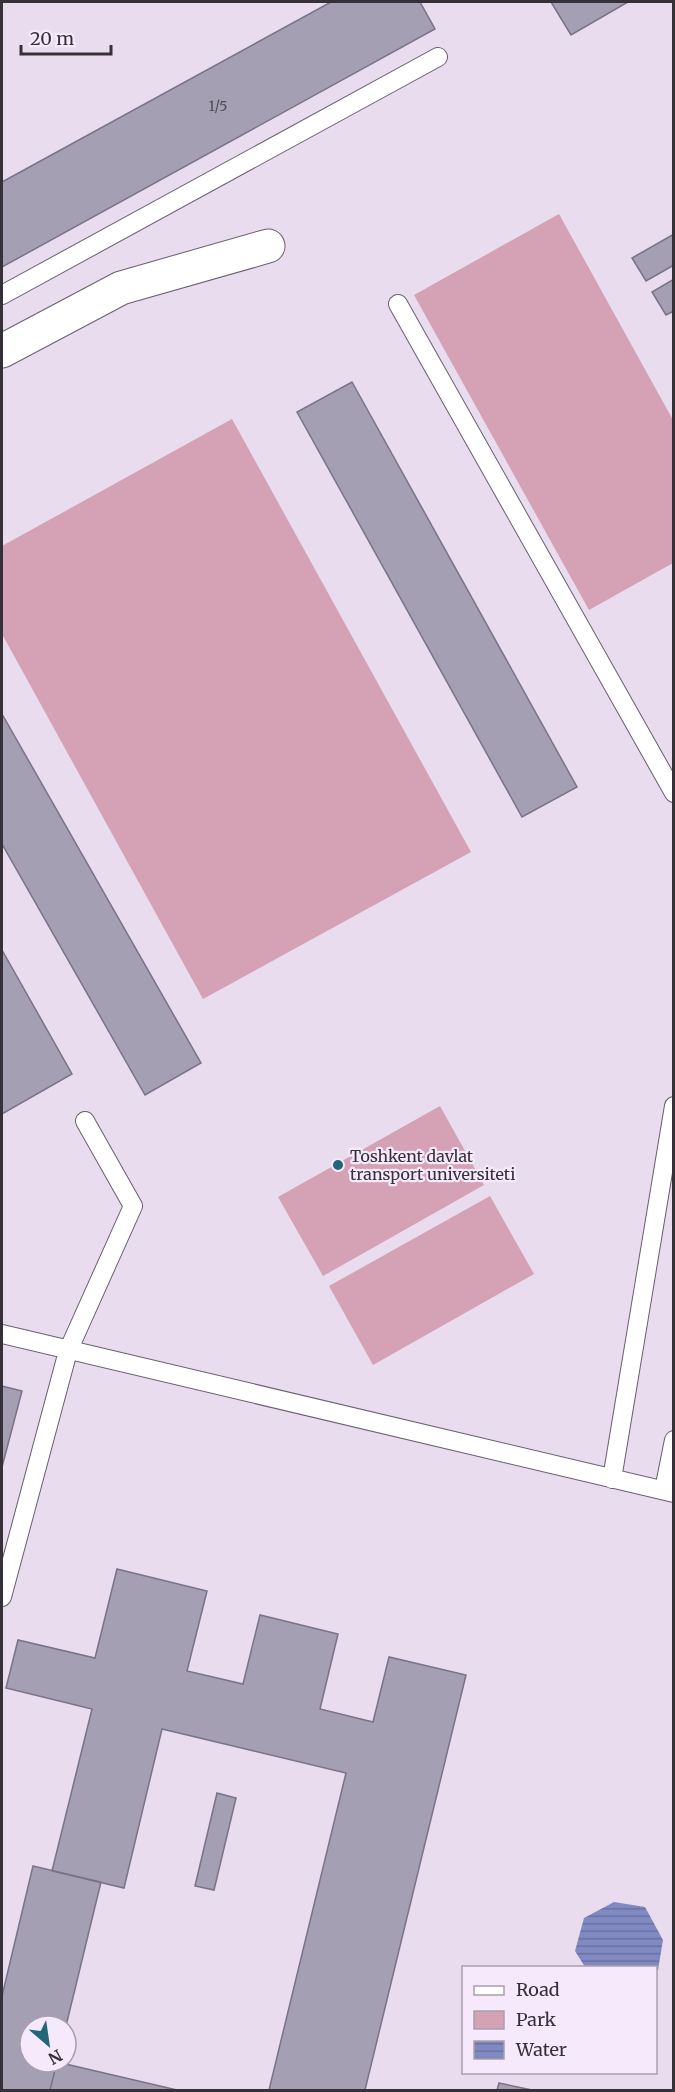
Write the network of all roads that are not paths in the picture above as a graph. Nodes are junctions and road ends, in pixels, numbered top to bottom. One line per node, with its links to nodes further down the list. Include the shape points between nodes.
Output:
1 (438, 57): 3 (lane)
2 (268, 246): 5 (street, via 121,288)
3 (2, 295)
4 (398, 304): 6 (lane)
5 (2, 351)
6 (674, 793)
7 (674, 1106): 12 (lane)
8 (85, 1121): 10 (lane, via 133,1206)
9 (2, 1334): 10 (lane)
10 (68, 1351): 12 (lane); 14 (lane)
11 (674, 1440): 13 (lane)
12 (612, 1479): 13 (lane)
13 (669, 1492)
14 (2, 1597)

